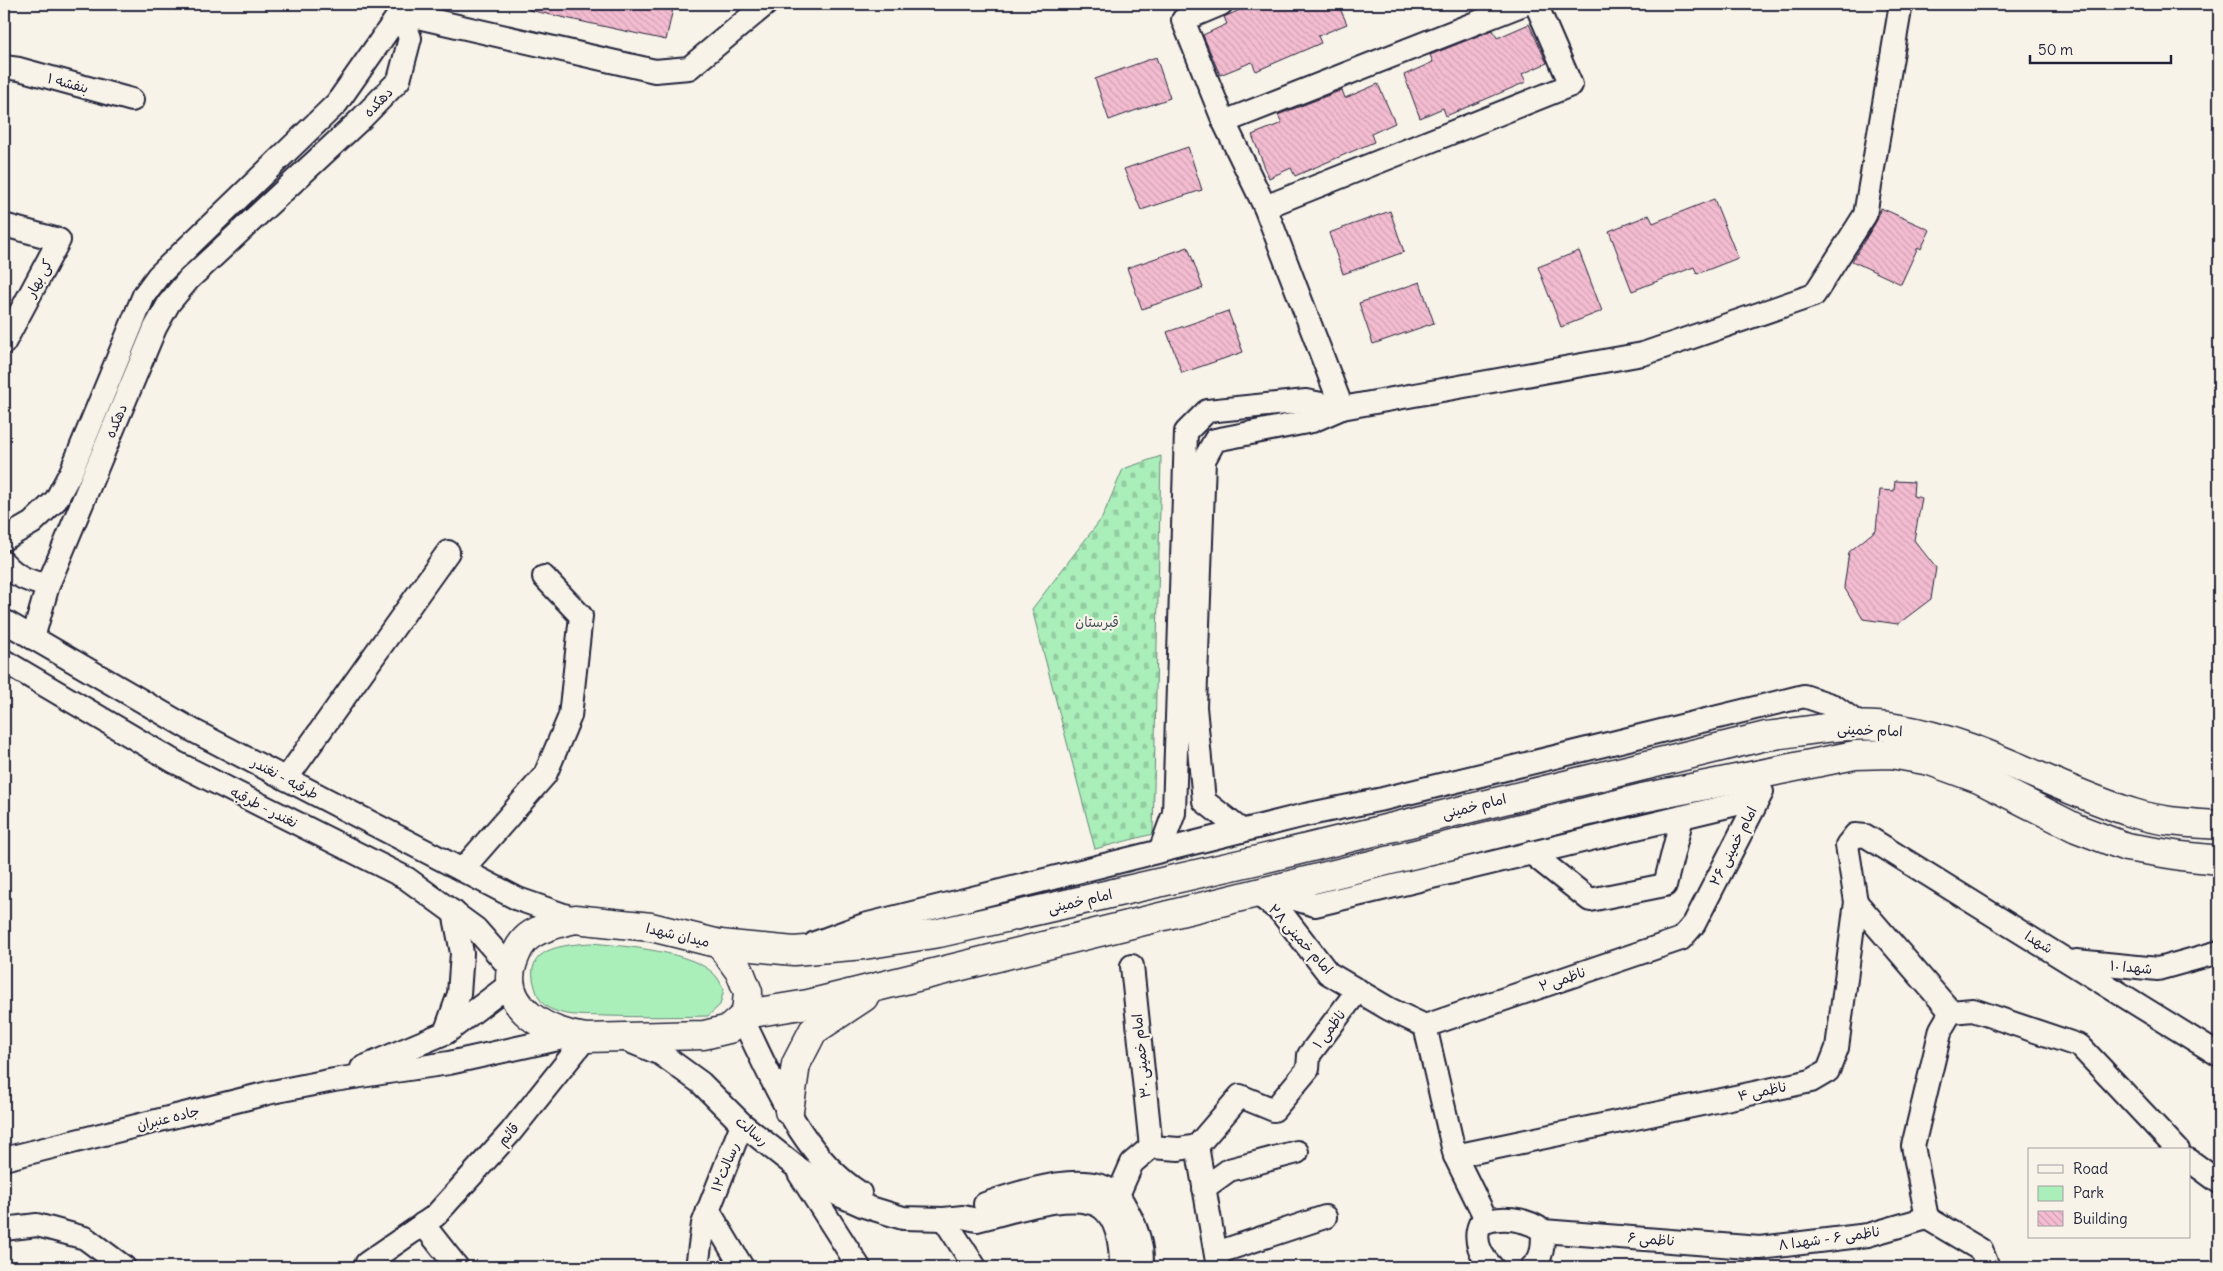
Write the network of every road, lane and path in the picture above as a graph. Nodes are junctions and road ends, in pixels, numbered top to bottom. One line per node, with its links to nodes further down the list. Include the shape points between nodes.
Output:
1 (766, 4): 6 (street, via 688,68 655,71)
2 (1222, 4): 11 (street, via 1183,20)
3 (1524, 4): 11 (street)
4 (1536, 4): 12 (street, via 1572,84)
5 (1902, 4): 15 (street, via 1865,215 1814,295 1642,354)
6 (401, 8): 9 (street, دهکده); 10 (street, دهکده, via 410,38 399,80)
7 (4, 67): 8 (street, بنفشه ۱)
8 (132, 100)
9 (337, 103): 10 (street); 18 (street, دهکده, via 158,276 144,295 71,472 56,500 32,523)
10 (362, 118): 22 (street, دهکده, via 189,279 169,303 155,328)
11 (1224, 122): 12 (street)
12 (1265, 207): 15 (street)
13 (4, 225): 14 (street, کی بهار, via 59,240)
14 (4, 343)
15 (1342, 408): 16 (street, via 1306,402 1207,411); 17 (street, via 1312,421)
16 (1195, 422): 17 (street); 32 (street, via 1186,432)
17 (1214, 440): 31 (street, via 1204,460 1195,707)
18 (4, 539)
19 (448, 552): 28 (street)
20 (4, 563): 22 (street, via 14,574 30,582)
21 (544, 576): 41 (street, via 581,616 570,716 545,775)
22 (48, 585): 24 (street, دهکده)
23 (4, 621): 24 (street, طرقبه - نغندر)
24 (33, 638): 28 (street, طرقبه - نغندر, via 192,730)
25 (4, 660): 44 (street, نغندر - طرقبه, via 175,762 406,878)
26 (1863, 727): 29 (street, via 1834,706 1804,696); 34 (highway, امام خمینی, via 1893,728 1942,738 2135,814 2181,823); 35 (highway, امام خمینی, via 1766,736)
27 (1775, 770): 30 (street, امام خمینی ۲۶); 40 (highway, امام خمینی, via 1854,755 1891,754 1930,761 1978,779 2076,828 2126,847); 42 (highway, امام خمینی, via 1642,798)
28 (286, 779): 41 (street, طرقبه - نغندر)
29 (1383, 799): 35 (street); 36 (street)
30 (1757, 799): 33 (street); 46 (street, امام خمینی ۲۶)
31 (1204, 801): 32 (street, via 1199,812 1188,815); 36 (street)
32 (1174, 812): 38 (street)
33 (1682, 817): 39 (street); 39 (street, via 1665,885 1590,900)
34 (2219, 825)
35 (1390, 828): 48 (highway, امام خمینی, via 939,933 864,945)
36 (1242, 831): 38 (street)
37 (1855, 835): 43 (street, ناظمی ۴, via 1847,845); 50 (street, شهدا, via 1866,836)
38 (1160, 851): 48 (street, via 864,925)
39 (1531, 853): 42 (street, via 1316,905)
40 (2219, 860)
41 (462, 870): 45 (street, طرقبه - نغندر, via 518,899)
42 (1261, 891): 53 (highway, امام خمینی); 54 (street, امام خمینی ۲۸, via 1328,973)
43 (1856, 902): 55 (street); 69 (street, ناظمی ۴, via 1837,1048 1828,1071 1810,1081)
44 (454, 912): 52 (street, نغندر - طرقبه, via 476,929); 58 (street, via 462,953 459,994)
45 (575, 920): 47 (highway, میدان شهدا, via 651,927); 52 (highway, میدان شهدا, via 549,925 531,935 519,946)
46 (1694, 924): 57 (street, ناظمی ۲, via 1681,939)
47 (720, 944): 48 (highway, امام خمینی); 56 (highway, میدان شهدا, via 740,972 748,992)
48 (794, 951)
49 (2219, 952): 50 (street, شهدا ۱۰, via 2158,970)
50 (2070, 961): 61 (street, شهدا)
51 (1132, 966): 66 (street, امام خمینی ۳۰)
52 (511, 976): 58 (street, جاده عنبران); 59 (highway, via 513,997 538,1024)
53 (878, 987): 56 (highway, امام خمینی); 63 (highway, via 813,1031 796,1064)
54 (1358, 990): 57 (street, امام خمینی ۲۸); 65 (street, ناظمی ۱, via 1309,1055 1308,1070 1274,1110 1240,1096)
55 (1951, 1012): 67 (street, via 1973,1010 2080,1046); 80 (street, via 1941,1029 1913,1146)
56 (744, 1016): 60 (highway, via 729,1029 704,1035); 63 (street, رسالت)
57 (1425, 1026): 69 (street)
58 (446, 1033): 62 (street, جاده عنبران)
59 (579, 1037): 60 (highway); 62 (street, جاده عنبران, via 449,1063); 82 (street, قائم, via 510,1133 435,1216)
60 (622, 1038): 64 (street, رسالت, via 661,1054 701,1083)
61 (2219, 1055)
62 (334, 1080): 70 (street, جاده عنبران, via 272,1092)
63 (789, 1111): 77 (street, رسالت, via 806,1140 841,1181)
64 (742, 1124): 72 (street, رسالت); 76 (street, رسالت۱۲)
65 (1197, 1146): 66 (street, via 1179,1149); 74 (street)
66 (1150, 1147): 75 (street, via 1132,1163)
67 (2176, 1148)
68 (1297, 1152): 74 (street, via 1229,1170)
69 (1455, 1156): 81 (street)
70 (4, 1160)
71 (2190, 1161): 73 (street)
72 (794, 1166): 77 (street, رسالت, via 839,1196); 92 (street)
73 (2219, 1182)
74 (1204, 1188): 86 (street)
75 (1118, 1196): 79 (street, via 1101,1186 1076,1181 1022,1192); 95 (street, via 1132,1218 1143,1249)
76 (708, 1210): 90 (street, رسالت۱۲); 91 (street)
77 (890, 1213): 79 (street, رسالت, via 903,1218)
78 (1325, 1217): 86 (street)
79 (953, 1218): 93 (street); 94 (street, رسالت, via 977,1220 1061,1200 1082,1201 1101,1207 1114,1223 1121,1248)
80 (1927, 1218): 85 (street, ناظمی ۶ - شهدا ۸, via 1868,1236); 98 (street, via 1981,1250)
81 (1487, 1221): 84 (street, ناظمی ۶, via 1516,1220 1535,1225); 96 (street, via 1480,1224 1477,1243)
82 (423, 1224): 88 (street, قائم, via 367,1263); 89 (street)
83 (4, 1229): 87 (street, via 37,1225 85,1238)
84 (1543, 1231): 85 (street, ناظمی ۶); 97 (street, via 1539,1258)
85 (1760, 1248)
86 (1217, 1260)
87 (124, 1267)
88 (368, 1267)
89 (457, 1267)
90 (697, 1267)
91 (742, 1267)
92 (859, 1267)
93 (975, 1267)
94 (1121, 1267)
95 (1142, 1267)
96 (1492, 1267)
97 (1532, 1267)
98 (1988, 1267)

